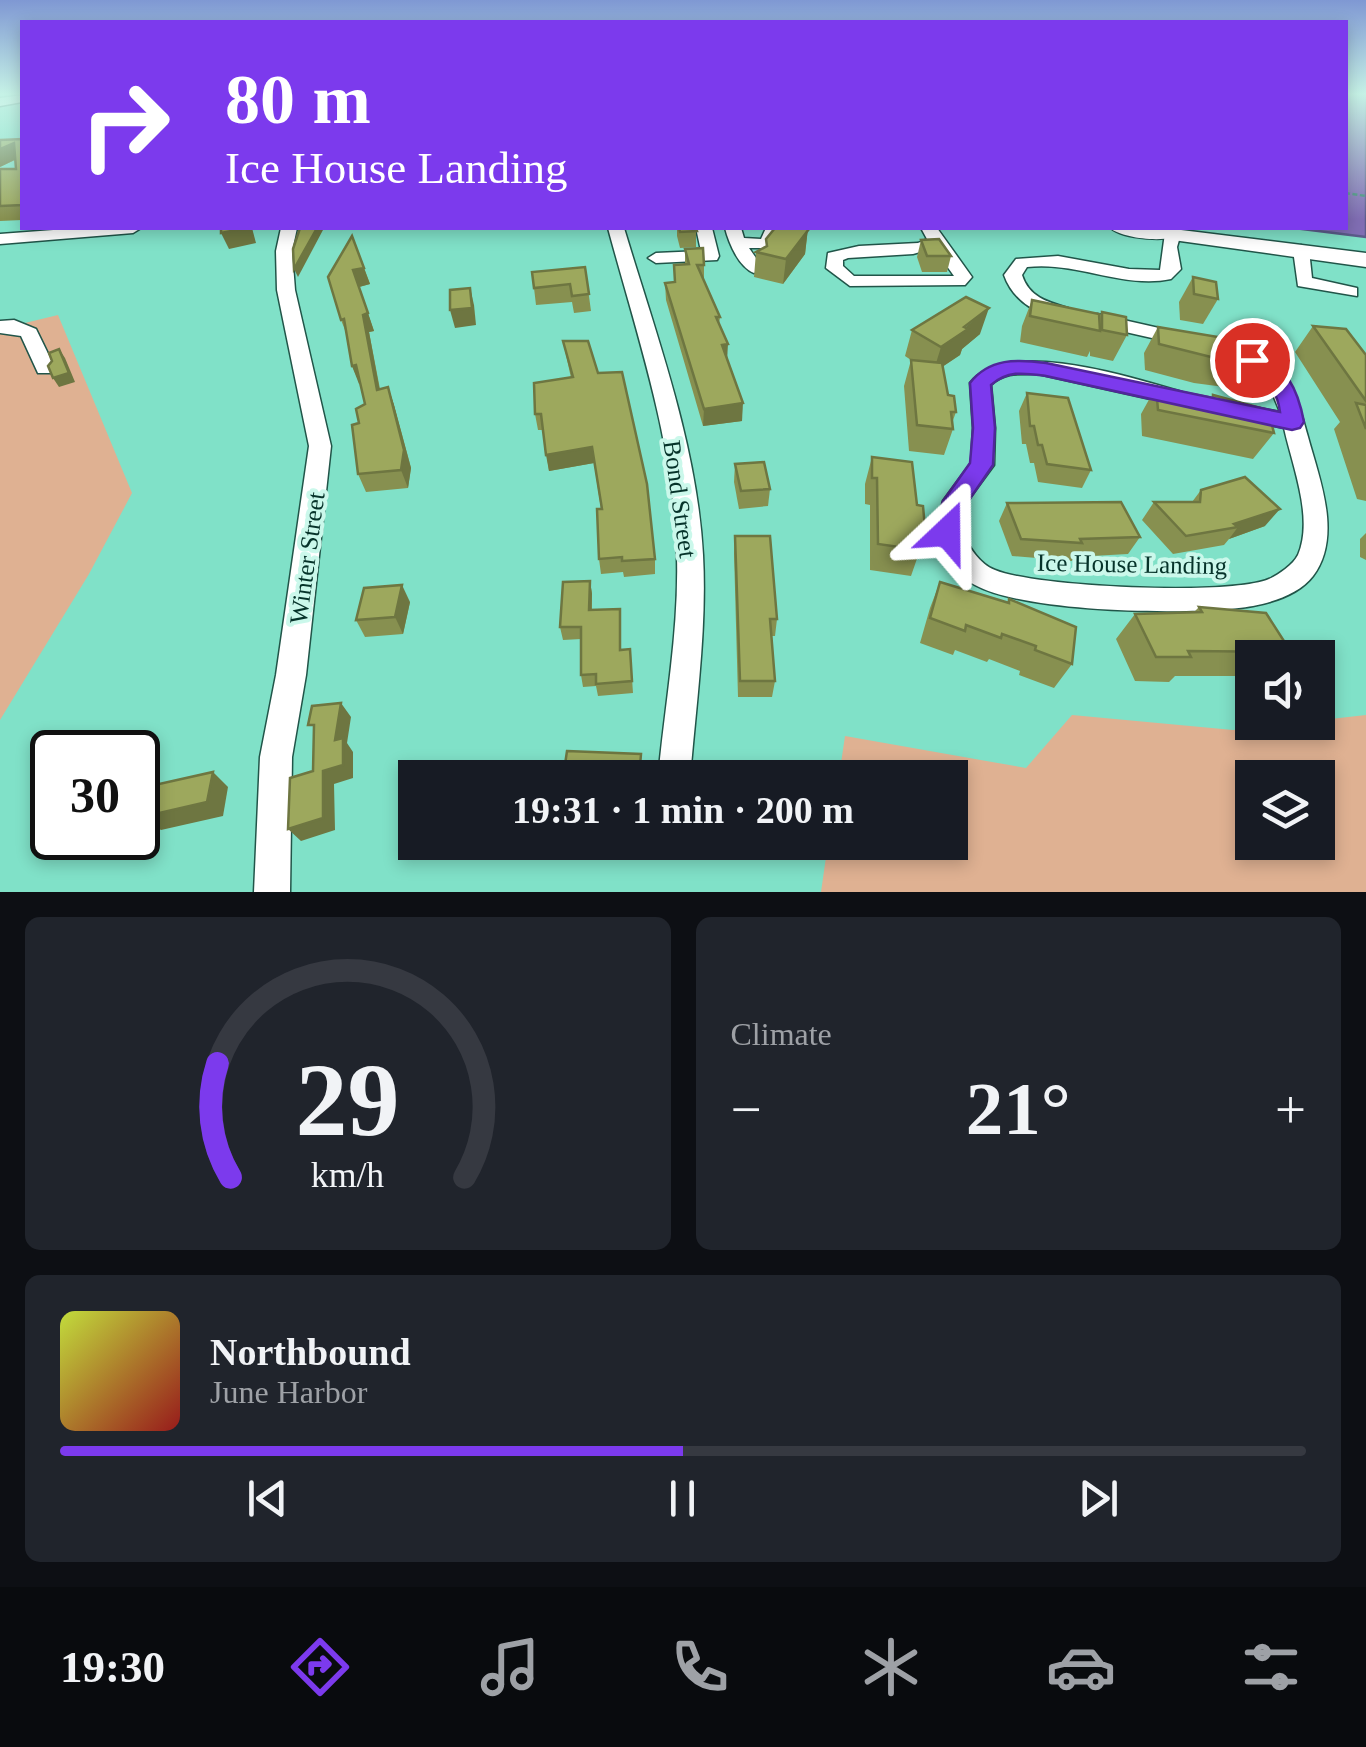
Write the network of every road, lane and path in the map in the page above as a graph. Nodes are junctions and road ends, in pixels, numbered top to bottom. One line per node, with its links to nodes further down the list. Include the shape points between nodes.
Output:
1 (109, 230): 10 (street)
2 (289, 230): 20 (street, Winter Street, via 286,290 320,446 276,757)
3 (617, 230): 19 (street, Bond Street, via 680,469 689,528)
4 (704, 230): 12 (street, via 711,256)
5 (773, 230): 8 (street, via 767,244)
6 (1146, 230): 7 (main road)
7 (1173, 232): 11 (highway); 18 (street, Ice House Landing, via 1166,275 1039,259 1022,263 1016,288 1056,310 1252,360 1274,373 1288,393)
8 (735, 235): 14 (street)
9 (931, 235): 9 (street, via 960,266 960,281 850,281 835,268 834,257 864,248 922,249)
10 (0, 239)
11 (1301, 250): 13 (highway); 15 (street, via 1304,282)
12 (656, 258)
13 (1366, 260)
14 (754, 268)
15 (1351, 292)
16 (0, 327): 17 (street, via 30,333)
17 (45, 368)
18 (1292, 422): 18 (street, Ice House Landing, via 1312,494 1314,541 1305,567 1272,590 1196,598 1038,592 990,581 964,562 947,532 955,501 982,465 980,383 995,371 1046,370)
19 (675, 760)
20 (272, 892)

